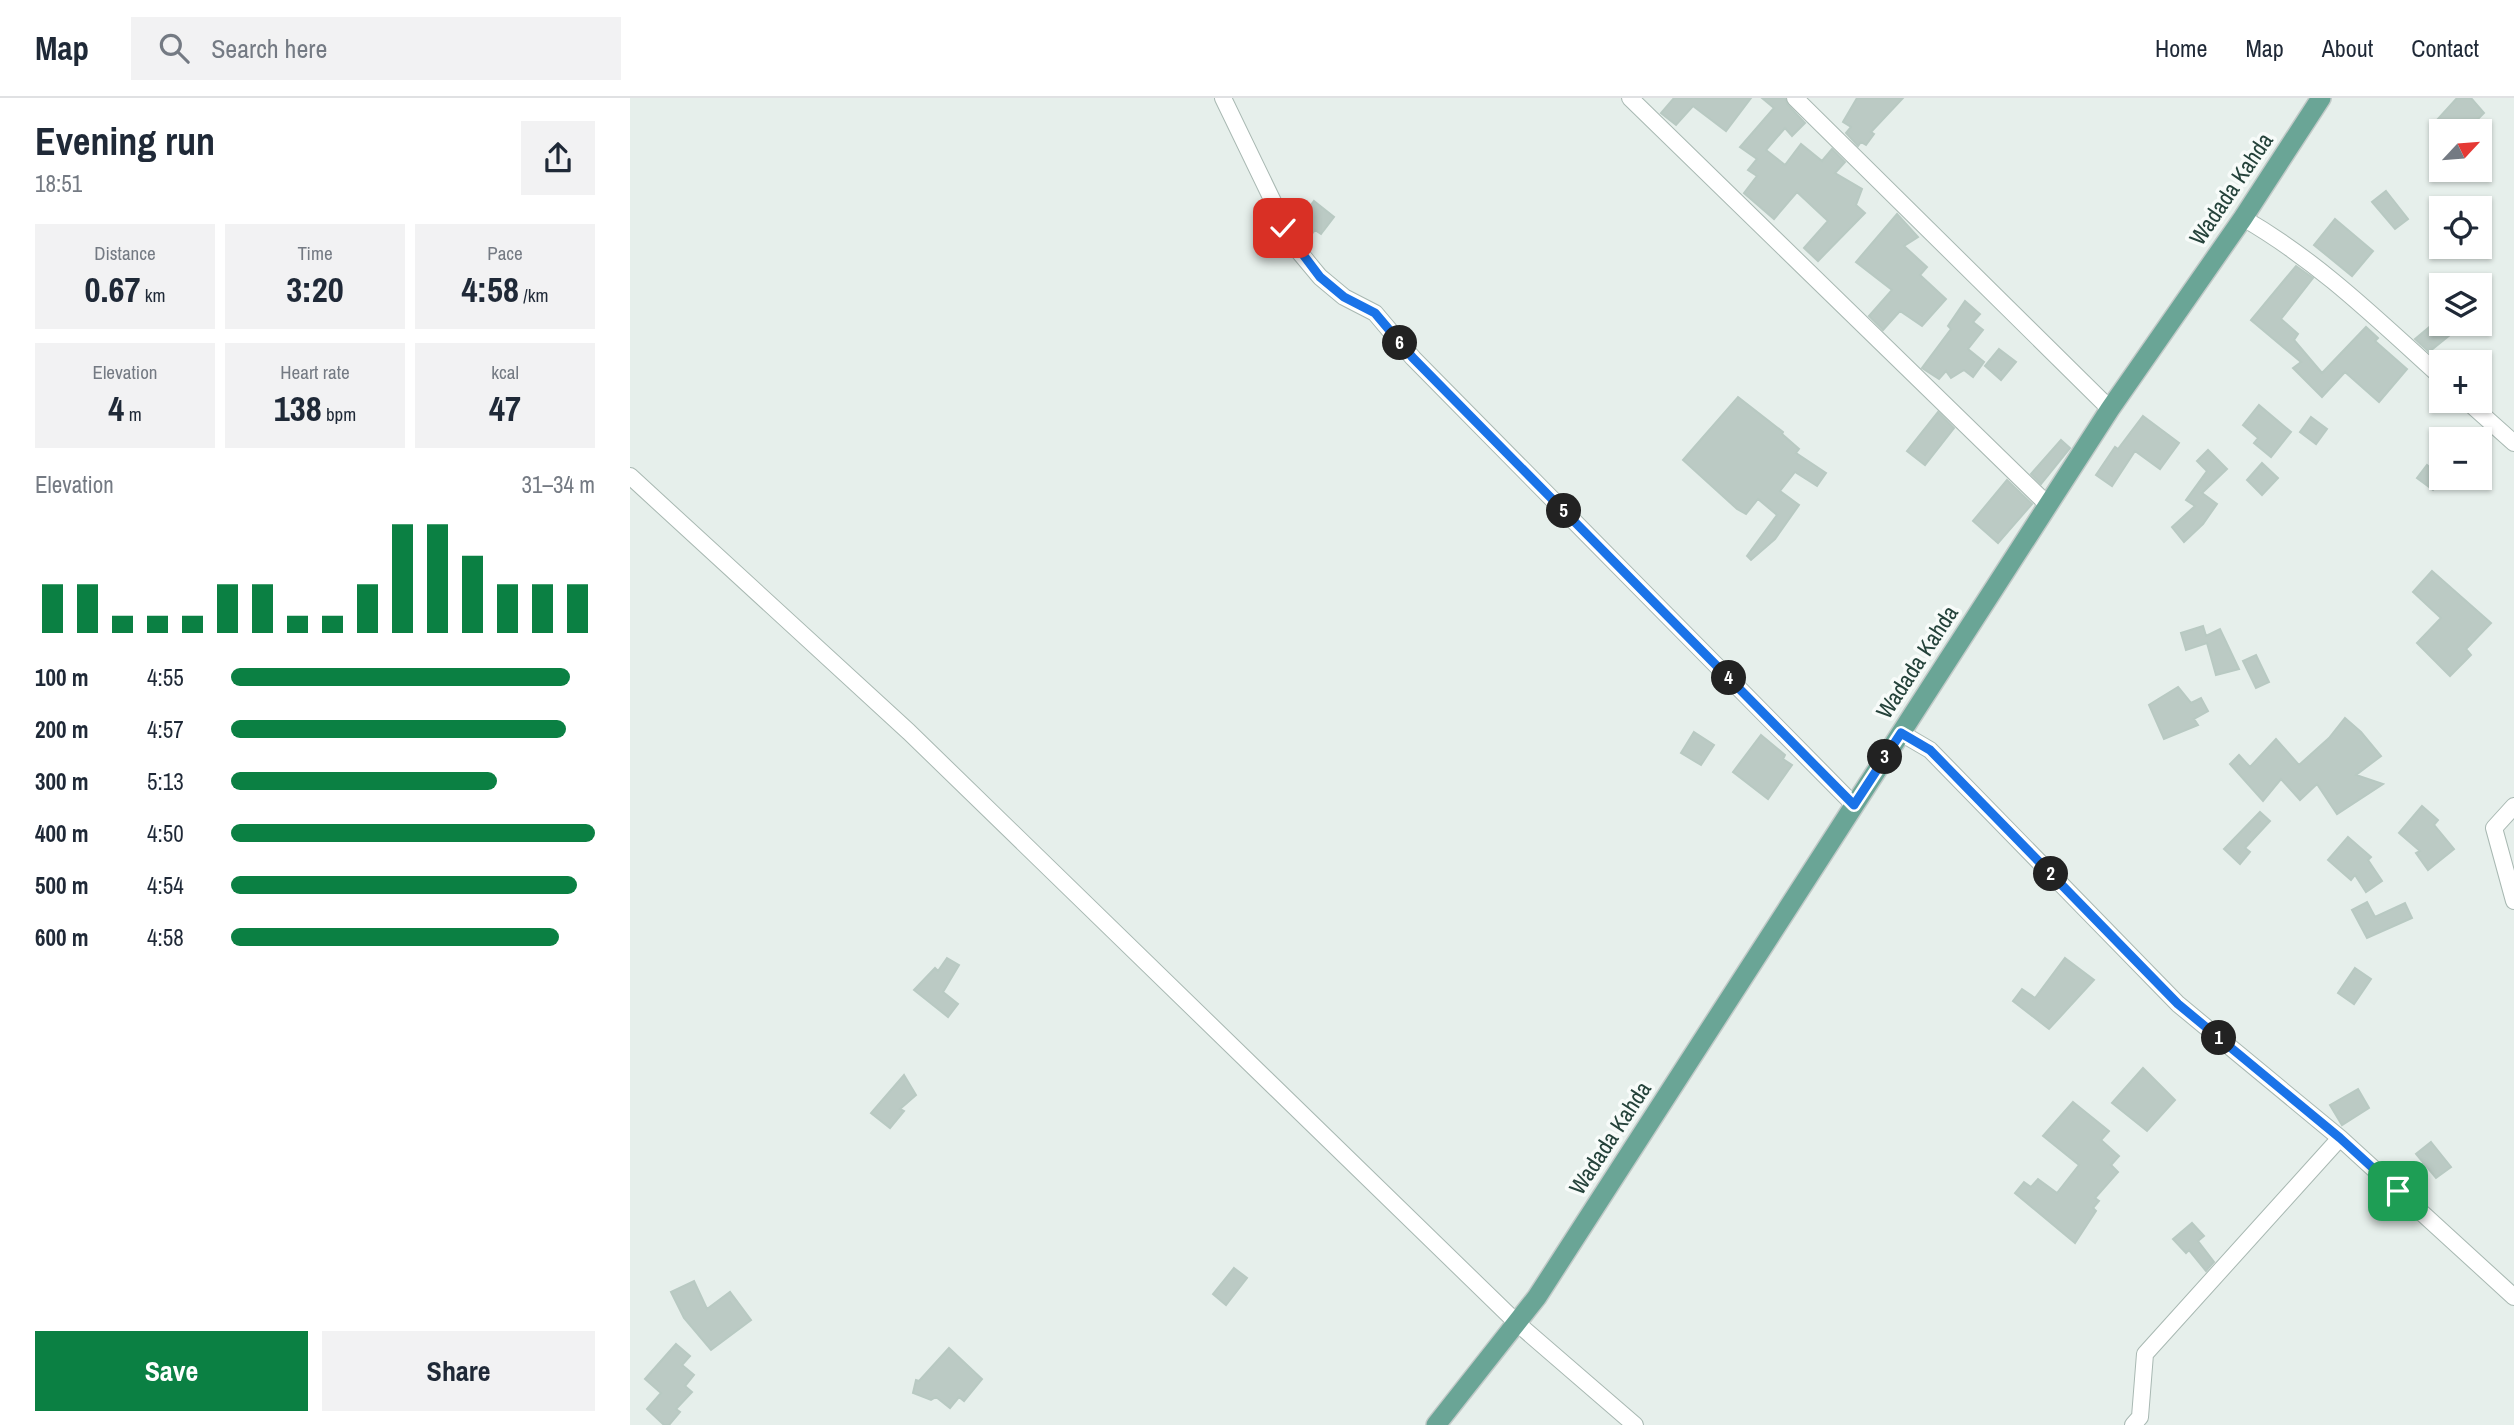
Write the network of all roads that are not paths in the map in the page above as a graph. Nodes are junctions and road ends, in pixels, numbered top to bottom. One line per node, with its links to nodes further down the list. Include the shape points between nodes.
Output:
1 (1223, 98): 13 (street, via 1283,228 1320,277 1344,297 1375,313 1413,358)
2 (1630, 98): 11 (street)
3 (1795, 98): 7 (street)
4 (2321, 98): 5 (main road, Wadada Kahda)
5 (2243, 218): 6 (street, via 2328,274); 7 (main road, Wadada Kahda)
6 (2429, 366)
7 (2110, 409): 11 (main road, Wadada Kahda)
8 (2480, 413): 9 (street)
9 (2514, 443)
10 (630, 476): 18 (street, via 909,732)
11 (2048, 505): 12 (main road, Wadada Kahda)
12 (1901, 733): 13 (main road, Wadada Kahda); 16 (street, via 1930,750 2178,1004)
13 (1854, 805): 18 (main road, Wadada Kahda)
14 (2514, 806): 15 (street, via 2494,828)
15 (2514, 901)
16 (2340, 1138): 17 (street); 21 (street, via 2145,1354 2140,1417)
17 (2514, 1297)
18 (1517, 1323): 19 (main road, Wadada Kahda); 20 (street)
19 (1436, 1425)
20 (1635, 1425)
21 (2133, 1425)

